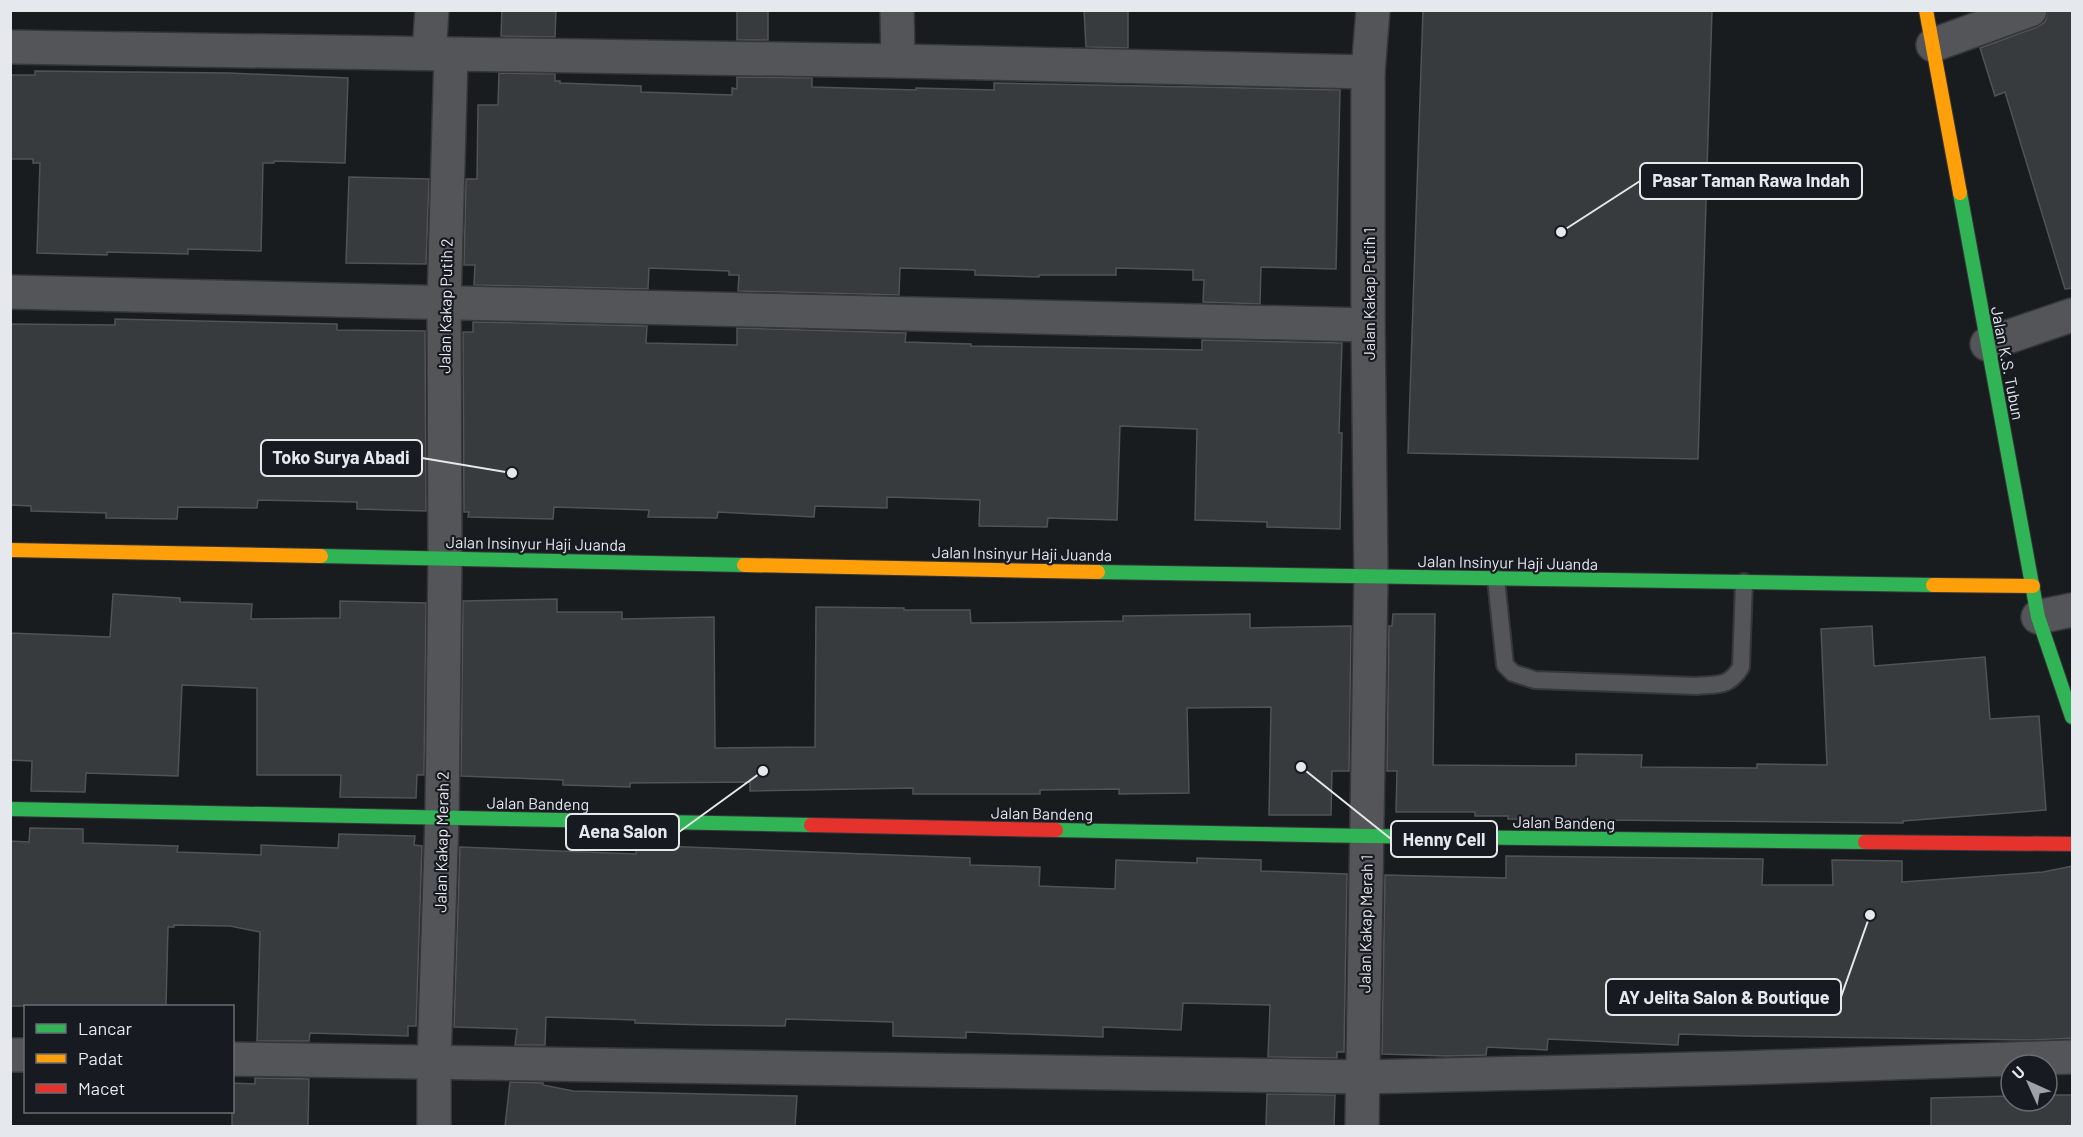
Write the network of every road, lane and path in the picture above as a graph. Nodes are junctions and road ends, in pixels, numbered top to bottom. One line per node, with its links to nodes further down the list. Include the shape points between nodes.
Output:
1 (432, 10): 8 (street, Jalan Kakap Putih 2)
2 (897, 10): 9 (street)
3 (1374, 10): 10 (street, Jalan Kakap Putih 1)
4 (1926, 10): 6 (street, Jalan K.S. Tubun)
5 (2030, 10): 6 (street)
6 (1933, 45): 15 (street, Jalan K.S. Tubun)
7 (10, 47): 8 (street)
8 (440, 54): 9 (street); 12 (street, Jalan Kakap Putih 2)
9 (898, 62): 10 (street)
10 (1368, 72): 14 (street, Jalan Kakap Putih 1)
11 (10, 292): 12 (street)
12 (444, 304): 14 (street); 17 (street, Jalan Kakap Putih 2)
13 (2073, 315): 15 (street)
14 (1368, 325): 18 (street, Jalan Kakap Putih 1)
15 (1987, 344): 21 (street, Jalan K.S. Tubun)
16 (10, 550): 17 (street, Jalan Insinyur Haji Juanda)
17 (445, 557): 18 (street, Jalan Insinyur Haji Juanda); 25 (street, Jalan Kakap Merah 2)
18 (1371, 577): 19 (street, Jalan Insinyur Haji Juanda); 26 (street, Jalan Kakap Merah 1)
19 (1496, 579): 20 (street, Jalan Insinyur Haji Juanda); 20 (lane, via 1505,665 1513,673 1535,680 1697,686 1724,684 1741,667)
20 (1744, 582): 21 (street, Jalan Insinyur Haji Juanda)
21 (2035, 602): 22 (street); 23 (street, Jalan K.S. Tubun)
22 (2073, 610)
23 (2073, 717)
24 (10, 809): 25 (street, Jalan Bandeng)
25 (442, 817): 26 (street, Jalan Bandeng); 30 (street, Jalan Kakap Merah 2)
26 (1366, 836): 27 (street, Jalan Bandeng); 31 (street, Jalan Kakap Merah 1)
27 (2073, 844)
28 (2073, 1058): 31 (street)
29 (234, 1059): 30 (street)
30 (434, 1062): 31 (street); 32 (street, Jalan Kakap Merah 2)
31 (1363, 1077): 33 (street, Jalan Kakap Merah 1)
32 (434, 1126)
33 (1362, 1126)

